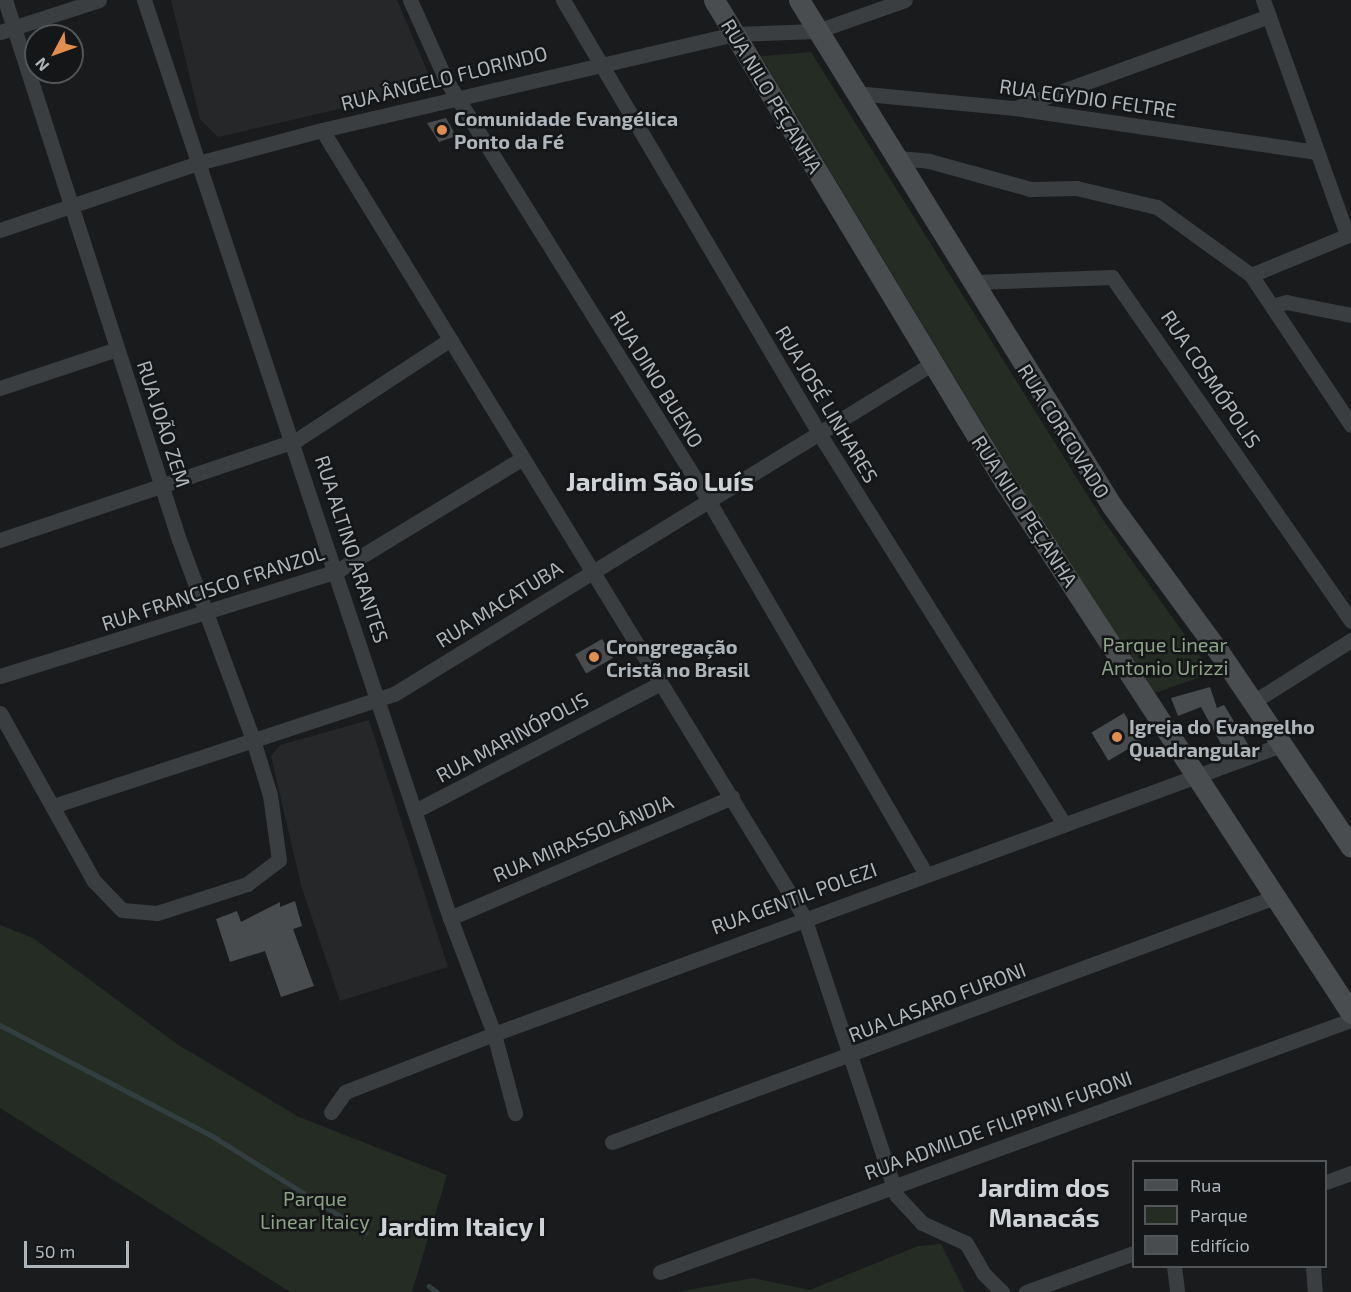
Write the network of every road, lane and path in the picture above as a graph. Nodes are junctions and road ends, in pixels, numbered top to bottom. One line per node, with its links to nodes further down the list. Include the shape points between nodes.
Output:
1 (5, 0): 11 (street, RUA JOÃO ZEM)
2 (99, 0): 11 (street)
3 (144, 0): 22 (street, RUA ALTINO ARANTES)
4 (410, 0): 17 (street, RUA DINO BUENO)
5 (563, 0): 15 (street, RUA JOSÉ LINHARES)
6 (714, 0): 14 (street, RUA NILO PEÇANHA)
7 (799, 0): 12 (street, RUA CORCOVADO)
8 (905, 0): 12 (street, RUA ÂNGELO FLORINDO)
9 (1263, 0): 10 (street)
10 (1269, 16): 18 (street); 20 (street)
11 (15, 28): 13 (street); 23 (street, RUA JOÃO ZEM)
12 (817, 31): 14 (street, RUA ÂNGELO FLORINDO); 16 (street, RUA CORCOVADO)
13 (0, 32)
14 (734, 34): 15 (street, RUA ÂNGELO FLORINDO); 32 (street, RUA NILO PEÇANHA)
15 (600, 61): 17 (street, RUA ÂNGELO FLORINDO); 35 (street, RUA JOSÉ LINHARES)
16 (855, 93): 18 (street, RUA EGYDIO FELTRE); 21 (street, RUA CORCOVADO)
17 (457, 99): 19 (street, RUA ÂNGELO FLORINDO); 39 (street, RUA DINO BUENO)
18 (1015, 108): 20 (street, RUA EGYDIO FELTRE)
19 (322, 130): 22 (street, RUA ÂNGELO FLORINDO); 30 (street)
20 (1315, 152): 25 (street)
21 (897, 158): 26 (street, via 928,160 1031,189 1124,195 1157,207); 27 (street, RUA CORCOVADO)
22 (198, 163): 23 (street, RUA ÂNGELO FLORINDO); 36 (street, RUA ALTINO ARANTES)
23 (72, 207): 24 (street, RUA ÂNGELO FLORINDO); 31 (street, RUA JOÃO ZEM)
24 (0, 230)
25 (1349, 234): 26 (street)
26 (1251, 275): 28 (street)
27 (974, 282): 44 (street, RUA COSMÓPOLIS, via 1112,277); 49 (street, RUA CORCOVADO, via 1112,506)
28 (1272, 306): 29 (street, via 1302,304); 34 (street)
29 (1351, 315)
30 (448, 341): 36 (street); 37 (street)
31 (117, 349): 33 (street); 38 (street, RUA JOÃO ZEM)
32 (933, 363): 35 (street, RUA MACATUBA); 53 (street, RUA NILO PEÇANHA)
33 (0, 388)
34 (1351, 426)
35 (819, 433): 39 (street, RUA MACATUBA); 57 (street, RUA JOSÉ LINHARES)
36 (295, 441): 38 (street); 41 (street, RUA ALTINO ARANTES)
37 (521, 459): 41 (street, RUA FRANCISCO FRANZOL); 42 (street)
38 (162, 483): 40 (street); 43 (street, RUA JOÃO ZEM)
39 (707, 498): 42 (street, RUA MACATUBA); 59 (street, RUA DINO BUENO)
40 (0, 540)
41 (337, 571): 43 (street, RUA FRANCISCO FRANZOL); 48 (street, RUA ALTINO ARANTES)
42 (590, 571): 47 (street); 48 (street, RUA MACATUBA)
43 (206, 613): 46 (street, RUA FRANCISCO FRANZOL); 51 (street, RUA JOÃO ZEM)
44 (1351, 621)
45 (1351, 640): 49 (street)
46 (0, 676)
47 (661, 683): 54 (street); 56 (street, RUA MARINÓPOLIS)
48 (378, 701): 51 (street, RUA MACATUBA); 56 (street, RUA ALTINO ARANTES)
49 (1253, 702): 52 (street, RUA CORCOVADO)
50 (0, 713): 55 (street)
51 (252, 737): 55 (street, RUA MACATUBA); 55 (street, RUA JOÃO ZEM, via 270,795 279,860 247,884 157,913 122,910 108,897)
52 (1284, 744): 53 (street, RUA GENTIL POLEZI); 58 (street, RUA CORCOVADO)
53 (1197, 780): 57 (street, RUA GENTIL POLEZI); 60 (street, RUA NILO PEÇANHA)
54 (732, 797): 61 (street); 62 (street, RUA MIRASSOLÂNDIA)
55 (53, 806)
56 (415, 811): 62 (street, RUA ALTINO ARANTES)
57 (1064, 824): 59 (street, RUA GENTIL POLEZI)
58 (1351, 847)
59 (925, 872): 61 (street, RUA GENTIL POLEZI)
60 (1275, 897): 63 (street, RUA NILO PEÇANHA); 66 (street, RUA LASARO FURONI)
61 (804, 917): 65 (street, RUA GENTIL POLEZI); 66 (street)
62 (450, 918): 65 (street, RUA ALTINO ARANTES)
63 (1351, 1013)
64 (1351, 1020): 72 (street, RUA ADMILDE FILIPPINI FURONI)
65 (494, 1034): 67 (street, RUA GENTIL POLEZI, via 345,1092); 68 (street, RUA ALTINO ARANTES)
66 (851, 1057): 69 (street, RUA LASARO FURONI); 72 (street)
67 (331, 1112)
68 (516, 1113)
69 (612, 1142)
70 (1351, 1173): 71 (street)
71 (1327, 1182)
72 (893, 1184): 76 (street, RUA ADMILDE FILIPPINI FURONI); 77 (street, via 922,1223 966,1242 983,1274)
73 (1132, 1254): 78 (street)
74 (1174, 1268): 79 (street)
75 (1313, 1268): 80 (street)
76 (660, 1272)
77 (1002, 1292)
78 (1026, 1292)
79 (1177, 1292)
80 (1315, 1292)

